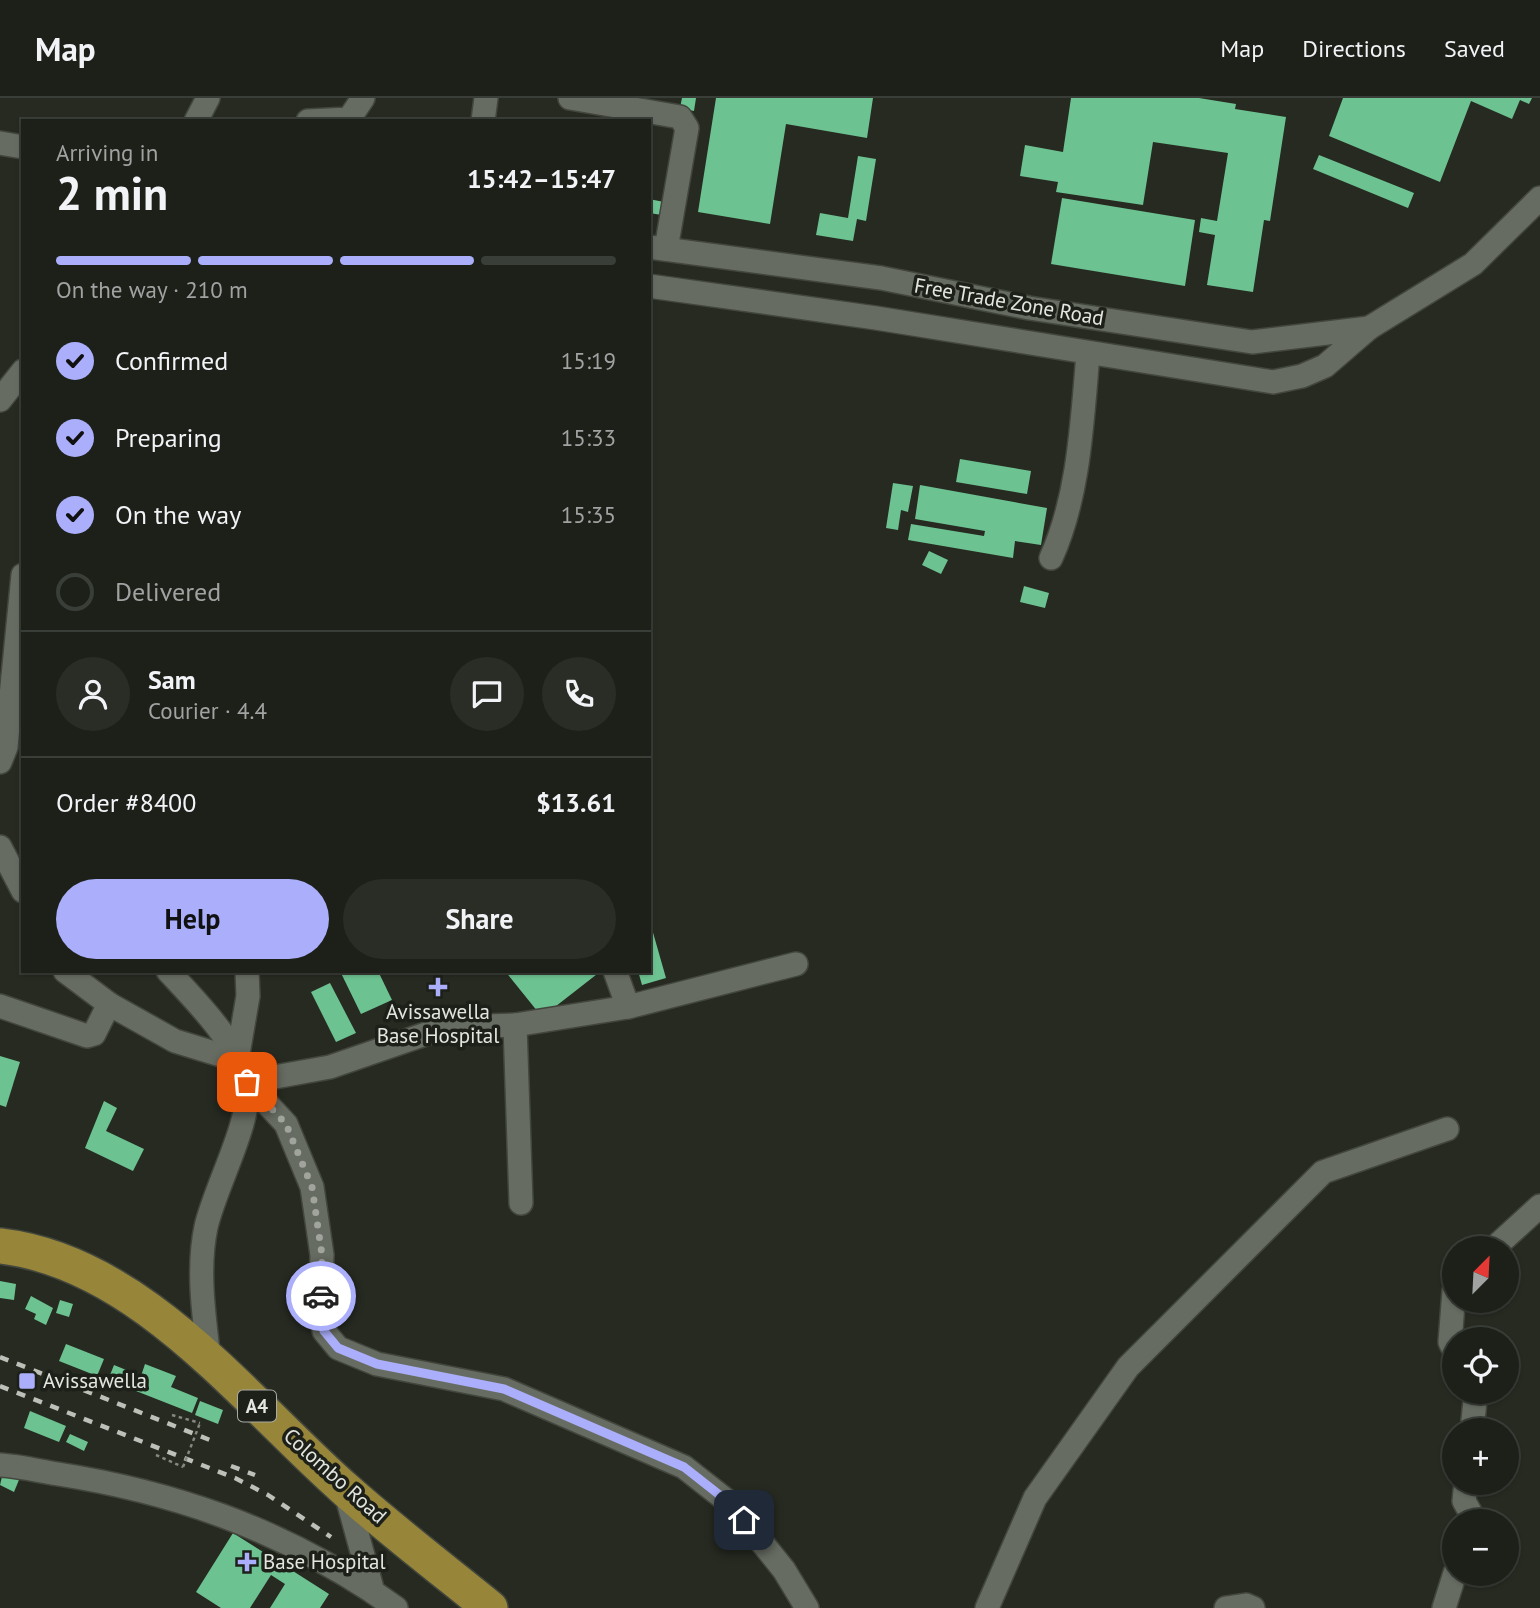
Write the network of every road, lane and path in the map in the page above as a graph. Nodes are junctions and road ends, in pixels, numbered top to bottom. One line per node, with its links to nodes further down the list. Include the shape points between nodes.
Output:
1 (208, 98): 6 (street)
2 (363, 98): 7 (street)
3 (486, 98): 8 (street)
4 (570, 98): 5 (street)
5 (624, 103): 12 (street, via 680,117 687,128)
6 (197, 119)
7 (349, 119)
8 (483, 119)
9 (0, 143): 10 (street)
10 (21, 147)
11 (1540, 198): 14 (street, Free Trade Zone Road, via 1473,264)
12 (657, 248): 14 (street, Free Trade Zone Road, via 881,278 1029,308 1252,342)
13 (651, 286): 15 (street, Free Trade Zone Road)
14 (1369, 328): 15 (street, Free Trade Zone Road, via 1325,366 1273,382)
15 (1088, 354): 18 (street, via 1073,492 1066,526)
16 (21, 374): 17 (street)
17 (0, 400)
18 (1051, 558)
19 (21, 595): 20 (street, via 6,747)
20 (0, 762)
21 (0, 847): 22 (street)
22 (21, 887)
23 (796, 964): 30 (street)
24 (68, 973): 28 (street)
25 (170, 973): 32 (street, via 209,1014)
26 (247, 973): 32 (street, via 248,996)
27 (616, 973): 30 (street)
28 (109, 1004): 29 (street, via 94,1034 87,1036); 32 (street, via 175,1041)
29 (0, 1006)
30 (628, 1007): 31 (street)
31 (514, 1025): 33 (street, via 446,1027 331,1067); 35 (street)
32 (237, 1060): 33 (street)
33 (247, 1082): 39 (street, via 247,1105 206,1228 202,1297); 48 (street, via 286,1124 312,1187 322,1255 322,1320 324,1331 338,1348 377,1364 504,1389 684,1467 731,1504 784,1570)
34 (1447, 1129): 49 (street, via 1323,1172 1128,1367 1035,1498)
35 (521, 1203)
36 (1540, 1206): 37 (street)
37 (1507, 1236)
38 (0, 1246): 39 (highway, Colombo Road / A4, via 65,1260 146,1308)
39 (209, 1359): 43 (highway, Colombo Road / A4)
40 (172, 1415): 41 (path, bridge, via 200,1423 183,1467)
41 (156, 1455)
42 (0, 1465): 45 (street, via 108,1481 238,1519 329,1563)
43 (345, 1490): 45 (street); 47 (highway, Colombo Road / A4)
44 (1451, 1586): 52 (street)
45 (373, 1592): 46 (street)
46 (396, 1608)
47 (490, 1608)
48 (807, 1608)
49 (987, 1608)
50 (1226, 1608): 51 (street)
51 (1253, 1608)
52 (1444, 1608)

